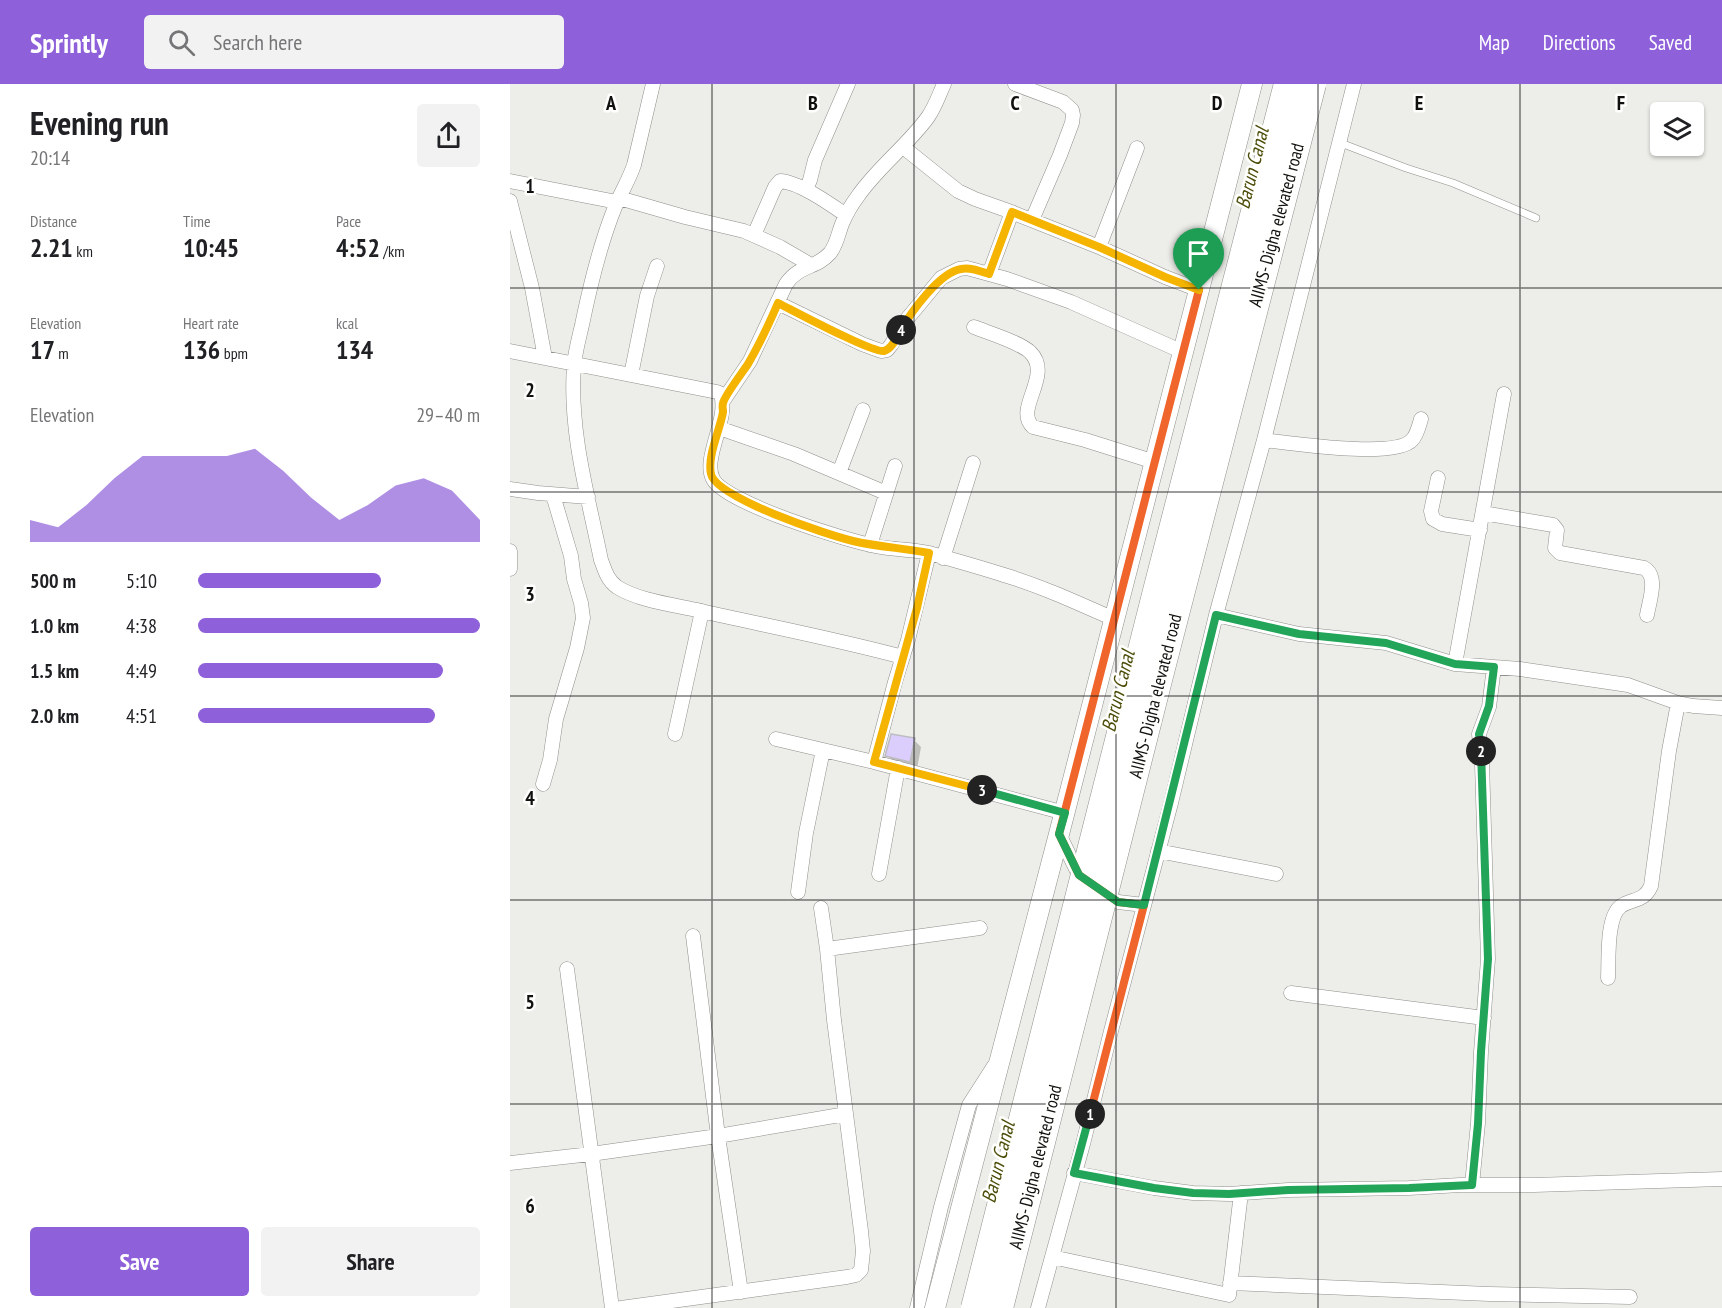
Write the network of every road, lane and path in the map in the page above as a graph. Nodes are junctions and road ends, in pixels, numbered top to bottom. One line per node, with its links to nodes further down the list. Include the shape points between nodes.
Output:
1 (653, 84): 14 (street, via 634,165)
2 (848, 84): 13 (street)
3 (944, 84): 10 (street, via 928,116)
4 (1015, 84): 19 (street, via 1063,102 1073,115)
5 (1252, 84): 25 (street)
6 (1287, 84): 103 (highway, AIIMS- Digha elevated road, bridge)
7 (1313, 84): 104 (highway, AIIMS- Digha elevated road, bridge)
8 (1354, 84): 9 (street)
9 (1338, 142): 18 (lane, via 1473,190); 38 (street)
10 (903, 147): 16 (street, via 958,191); 17 (street, via 867,184)
11 (1137, 148): 21 (street)
12 (510, 181): 14 (street)
13 (806, 190): 17 (street); 20 (street, via 780,181)
14 (618, 200): 20 (street); 31 (street)
15 (510, 201): 30 (street)
16 (1012, 212): 19 (street); 24 (street)
17 (846, 215): 22 (street, via 833,249)
18 (1536, 218)
19 (1032, 220): 21 (street)
20 (754, 235): 22 (street)
21 (1099, 247): 25 (street)
22 (811, 265): 26 (street, via 792,275)
23 (657, 266): 32 (street)
24 (989, 274): 26 (street, via 967,268 941,278 887,350 881,351); 29 (street, via 1071,302)
25 (1199, 290): 29 (street)
26 (778, 303): 34 (street, via 750,361)
27 (974, 327): 39 (street, via 1022,347 1034,357 1037,378 1027,410 1033,427)
28 (510, 351): 30 (street)
29 (1183, 352): 39 (street)
30 (545, 358): 31 (street)
31 (574, 364): 32 (street); 47 (street, via 575,422)
32 (631, 375): 34 (street, via 717,392)
33 (1504, 394): 48 (street)
34 (723, 401): 37 (street)
35 (863, 410): 42 (street)
36 (1421, 419): 38 (street, via 1412,440 1392,448)
37 (719, 428): 42 (street); 50 (street, via 711,474 720,488 827,534)
38 (1264, 440): 56 (street)
39 (1155, 462): 58 (street)
40 (973, 463): 53 (street)
41 (895, 466): 45 (street)
42 (839, 473): 45 (street)
43 (1438, 478): 49 (street, via 1433,519)
44 (510, 489): 46 (street)
45 (886, 493): 50 (street)
46 (552, 495): 47 (street); 69 (street, via 571,556 583,618)
47 (588, 497): 55 (street, via 601,560 615,585 651,600)
48 (1483, 513): 49 (street); 57 (street, via 1552,525 1557,530 1556,548 1560,553 1649,571 1652,584)
49 (1480, 530): 60 (street)
50 (870, 545): 52 (street)
51 (510, 551): 54 (street)
52 (929, 553): 53 (street); 59 (street)
53 (943, 558): 58 (street, via 1006,575)
54 (510, 569)
55 (702, 611): 59 (street); 64 (street)
56 (1216, 615): 60 (street, via 1299,634 1386,643); 72 (street)
57 (1647, 615)
58 (1114, 619): 70 (street)
59 (903, 657): 67 (street)
60 (1455, 664): 61 (street)
61 (1494, 667): 62 (street, via 1628,685); 84 (street, via 1489,706 1479,734 1488,948)
62 (1678, 703): 63 (street); 82 (street, via 1651,886 1643,897 1614,914)
63 (1722, 708)
64 (675, 734)
65 (776, 739): 66 (street)
66 (823, 750): 67 (street); 75 (street)
67 (874, 762): 68 (street)
68 (898, 768): 70 (street); 73 (street)
69 (543, 784)
70 (1065, 813): 71 (street)
71 (1059, 834): 76 (street, bridge, via 1079,875 1118,902); 85 (street)
72 (1158, 851): 74 (street); 76 (street)
73 (879, 874)
74 (1275, 874)
75 (798, 892)
76 (1144, 905): 90 (street)
77 (821, 908): 80 (street)
78 (980, 928): 80 (street)
79 (693, 936): 87 (street)
80 (827, 949): 86 (street)
81 (567, 969): 88 (street)
82 (1608, 978)
83 (1291, 993): 84 (street)
84 (1484, 1018): 92 (street)
85 (1002, 1052): 101 (street, via 969,1105); 102 (street)
86 (846, 1114): 87 (street); 96 (street, via 863,1251 861,1270 847,1277)
87 (718, 1136): 88 (street); 96 (street)
88 (591, 1154): 89 (street); 99 (street)
89 (510, 1163)
90 (1074, 1173): 93 (street, via 1193,1193); 94 (street)
91 (1722, 1179): 92 (street)
92 (1472, 1185): 93 (street)
93 (1241, 1193): 95 (street)
94 (1052, 1257): 95 (street, via 1228,1295); 105 (street)
95 (1230, 1282): 98 (street)
96 (741, 1293): 100 (street)
97 (1630, 1297): 98 (street)
98 (1489, 1301)
99 (612, 1308)
100 (621, 1308)
101 (917, 1308)
102 (935, 1308)
103 (974, 1308)
104 (1000, 1308)
105 (1038, 1308)

